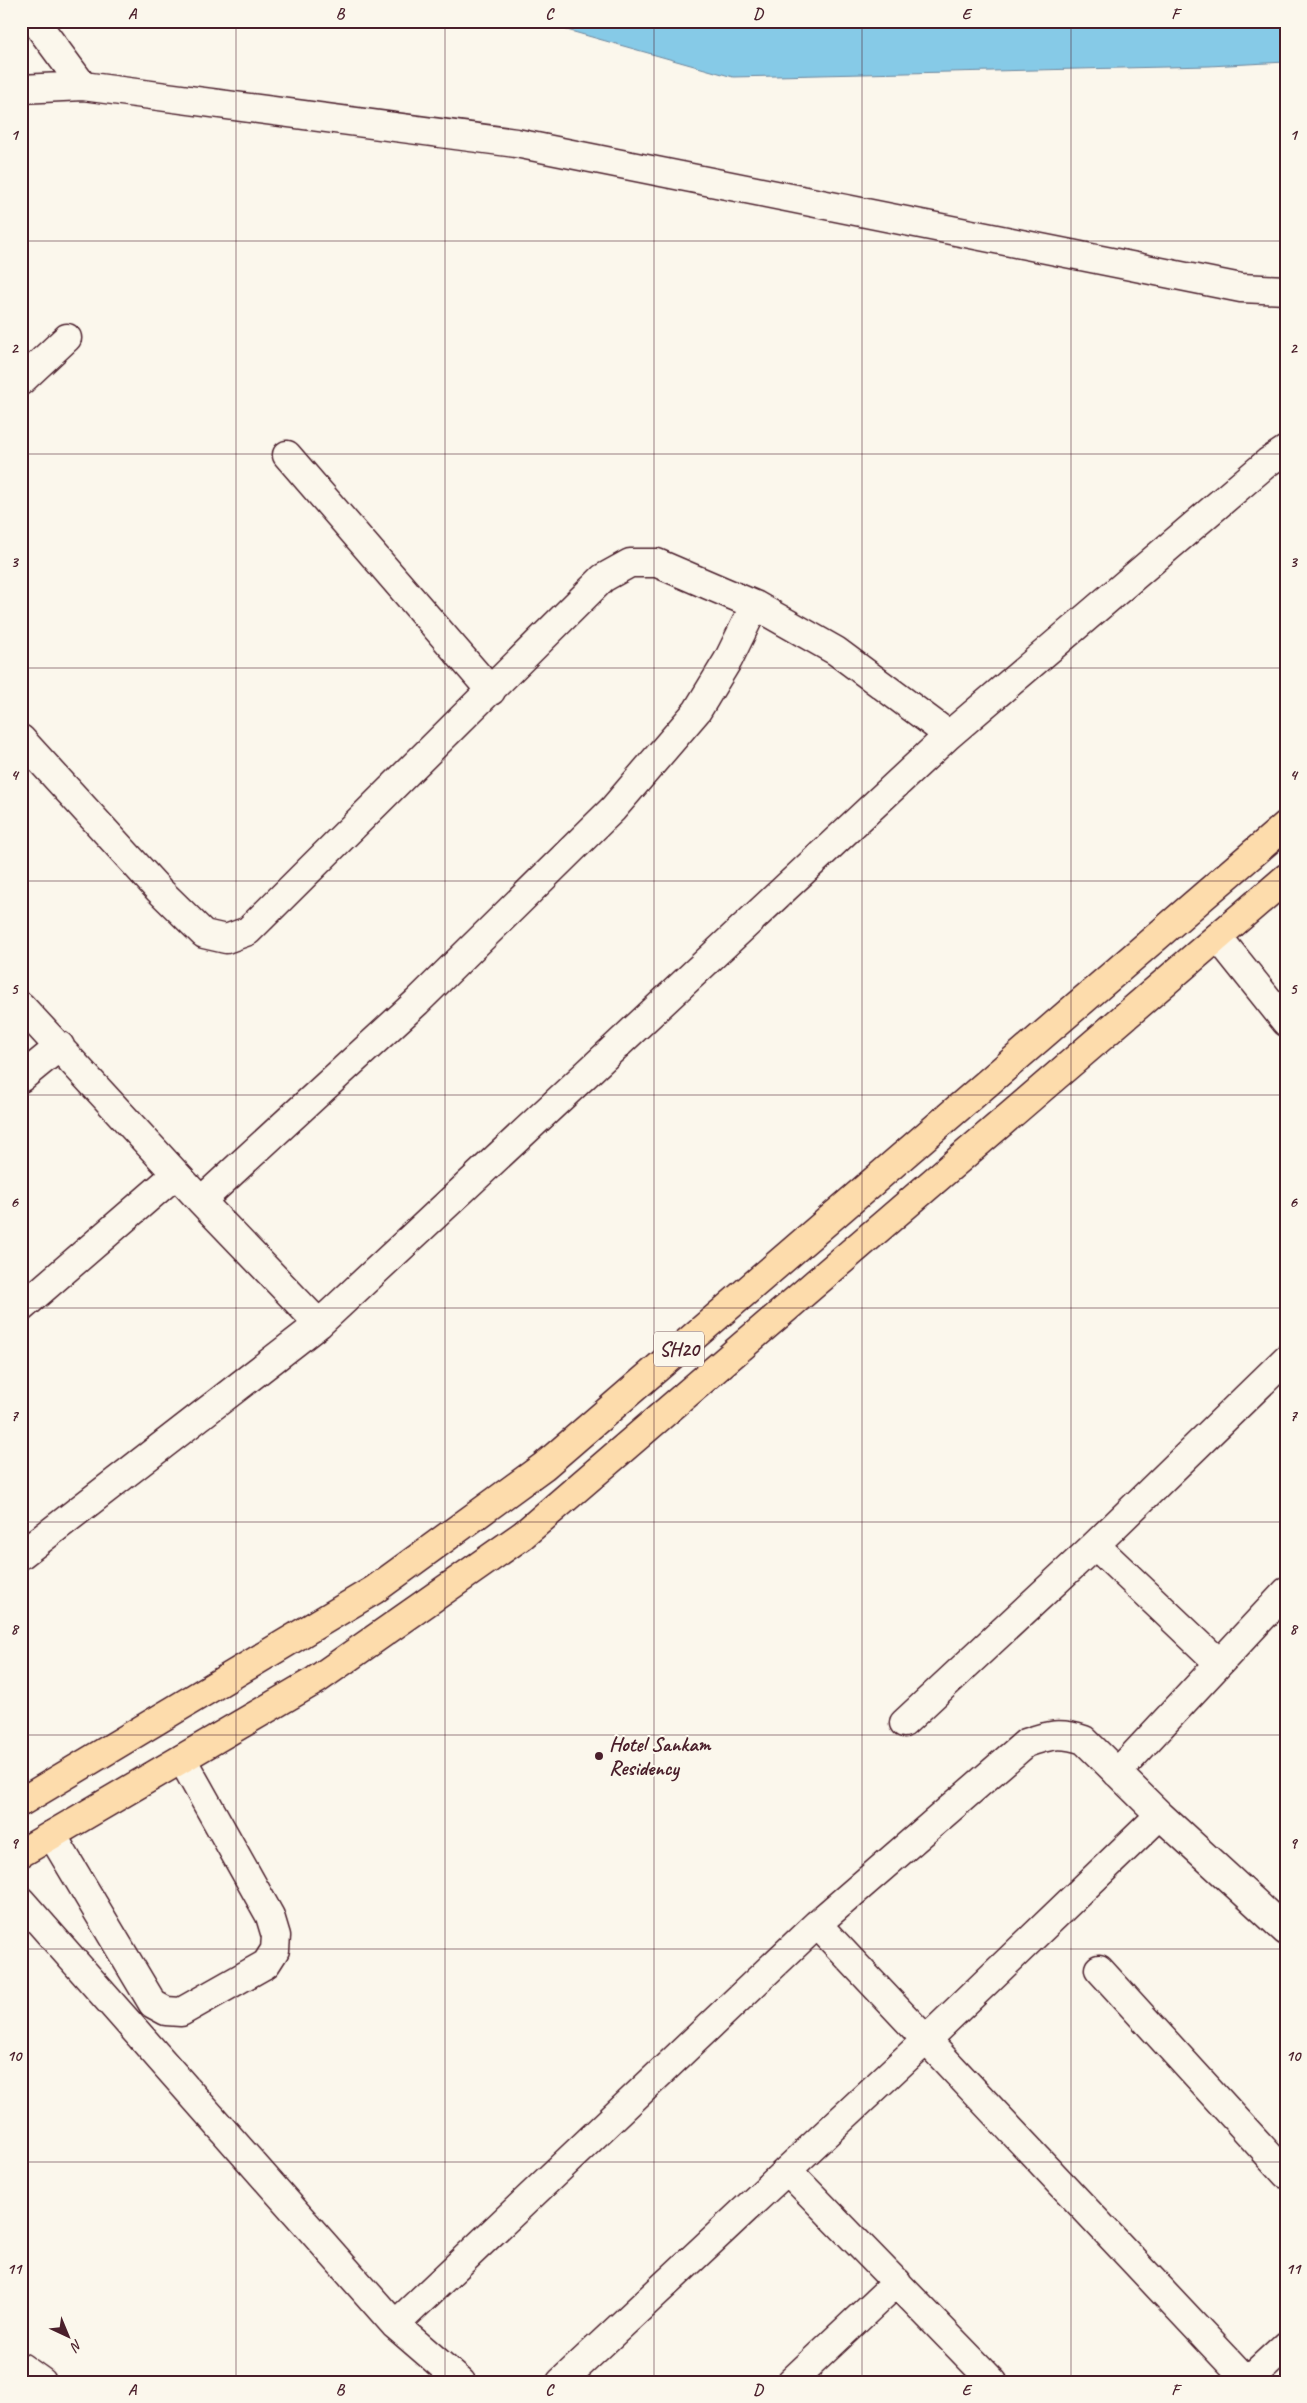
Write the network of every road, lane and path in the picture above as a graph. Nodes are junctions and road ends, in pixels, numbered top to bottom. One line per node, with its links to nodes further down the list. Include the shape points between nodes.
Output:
1 (35, 21): 2 (street)
2 (83, 86): 3 (street); 4 (street, via 516,143 1241,288)
3 (21, 89)
4 (1286, 290)
5 (67, 338): 6 (street)
6 (21, 381)
7 (1286, 450): 11 (street)
8 (287, 455): 10 (street)
9 (755, 605): 10 (street, via 657,562 630,562 604,578); 11 (street, via 836,651); 21 (street, via 728,660 697,711 613,809 417,1002)
10 (491, 692): 12 (street, via 248,931 226,939 204,934 165,897)
11 (949, 735): 23 (street)
12 (21, 739)
13 (1286, 825): 32 (main road, SH20, via 544,1466 374,1590)
14 (1282, 890): 15 (main road, SH20)
15 (1218, 937): 17 (street); 30 (main road, SH20, via 523,1535 316,1680)
16 (21, 1006): 18 (street)
17 (1286, 1022)
18 (60, 1046): 19 (street); 20 (street)
19 (21, 1078)
20 (176, 1174): 21 (street); 22 (street)
21 (201, 1201): 23 (street)
22 (21, 1308)
23 (319, 1324): 26 (street)
24 (1286, 1359): 25 (street)
25 (1095, 1545): 28 (street); 29 (street)
26 (21, 1555)
27 (1286, 1592): 28 (street)
28 (1218, 1663): 31 (street)
29 (904, 1723)
30 (182, 1760): 34 (main road, SH20); 34 (street, via 270,1916 276,1936 275,1950 266,1964 181,2012 166,2012 153,2004)
31 (1117, 1773): 33 (street); 37 (street, via 1084,1740 1068,1735 1048,1735 1026,1743)
32 (21, 1802)
33 (1160, 1815): 38 (street); 40 (street)
34 (52, 1835): 35 (main road, SH20)
35 (21, 1852)
36 (21, 1901): 44 (street)
37 (817, 1924): 40 (street); 44 (street)
38 (1286, 1931)
39 (1099, 1969): 42 (street)
40 (926, 2040): 41 (street); 47 (street)
41 (787, 2170): 43 (street); 50 (street)
42 (1286, 2174)
43 (897, 2282): 51 (street); 52 (street)
44 (394, 2325): 49 (street)
45 (1286, 2345): 47 (street)
46 (21, 2367): 48 (street)
47 (1247, 2381)
48 (42, 2382)
49 (462, 2382)
50 (560, 2382)
51 (791, 2382)
52 (993, 2382)

